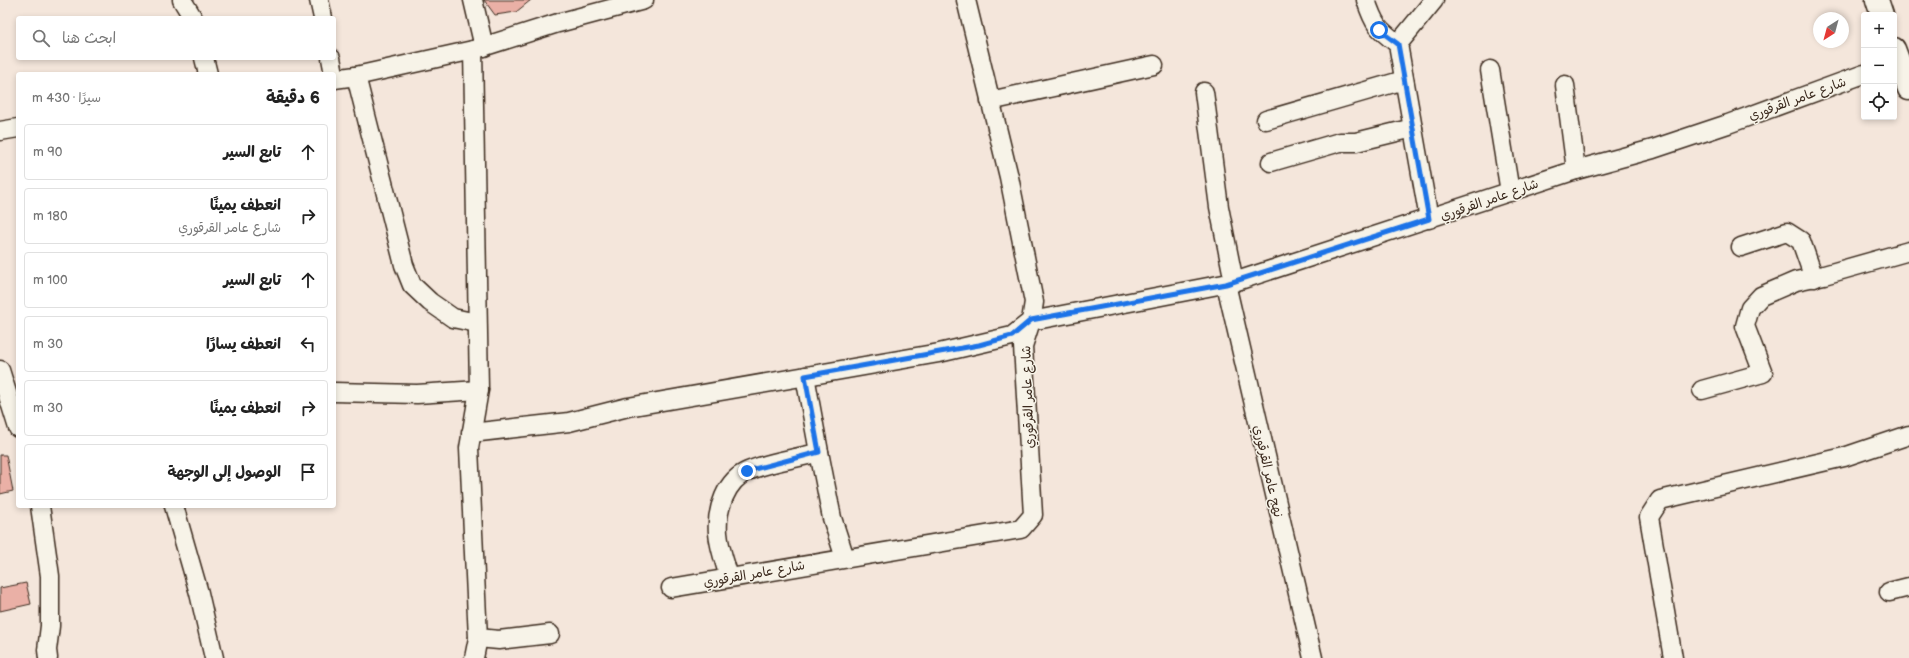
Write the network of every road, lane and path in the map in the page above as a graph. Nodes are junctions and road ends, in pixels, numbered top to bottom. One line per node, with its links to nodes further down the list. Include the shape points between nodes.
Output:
1 (182, 0): 10 (street)
2 (319, 0): 11 (street)
3 (473, 0): 13 (street)
4 (644, 0): 13 (street)
5 (966, 0): 28 (street)
6 (1366, 0): 12 (street, via 1379,30)
7 (1434, 0): 12 (street)
8 (1877, 0): 9 (street)
9 (1881, 12)
10 (192, 16)
11 (323, 16)
12 (1398, 44): 24 (street)
13 (479, 48): 22 (street); 42 (street)
14 (204, 60): 19 (street)
15 (331, 60): 20 (street)
16 (1897, 62): 26 (street)
17 (1154, 65): 28 (street)
18 (1490, 70): 35 (street)
19 (208, 72)
20 (334, 72)
21 (1861, 75): 34 (street, شارع عامر القرقوري, via 1661,146)
22 (356, 76): 23 (street); 42 (street, via 404,265 412,285 453,318)
23 (336, 79)
24 (1404, 80): 29 (street); 31 (street)
25 (1565, 85): 34 (street)
26 (1909, 89)
27 (1204, 92): 40 (street, نهج عامر القرقوري)
28 (990, 101): 41 (street, via 1009,178 1034,302)
29 (1266, 120)
30 (16, 128): 32 (street)
31 (1413, 128): 33 (street, via 1356,142 1340,142); 36 (street)
32 (0, 131)
33 (1271, 162)
34 (1576, 170): 35 (street, شارع عامر القرقوري)
35 (1510, 192): 36 (street, شارع عامر القرقوري)
36 (1429, 219): 40 (street, شارع عامر القرقوري)
37 (1742, 247): 39 (street, via 1787,232 1801,242)
38 (1909, 251): 39 (street)
39 (1814, 278): 46 (street, via 1796,281 1761,296 1750,308 1745,326 1763,373)
40 (1230, 283): 41 (street, شارع عامر القرقوري); 64 (street, نهج عامر القرقوري)
41 (1031, 320): 44 (street, via 1012,336 979,345); 54 (street, شارع عامر القرقوري, via 1023,346 1033,515 1021,529)
42 (477, 323): 45 (street)
43 (0, 370): 48 (street)
44 (805, 376): 49 (street, via 628,407 569,422); 51 (street)
45 (479, 390): 47 (street, via 417,394); 49 (street)
46 (1702, 390)
47 (336, 392)
48 (16, 422)
49 (471, 433): 60 (street, via 469,448)
50 (1909, 435): 65 (street, via 1844,458 1660,500 1649,517)
51 (819, 452): 54 (street, via 832,518); 55 (street, via 747,471 734,480 726,492 719,513 718,533)
52 (40, 508): 61 (street, via 50,576)
53 (175, 508): 62 (street, via 199,593)
54 (844, 558): 55 (street, شارع عامر القرقوري)
55 (729, 577): 57 (street, شارع عامر القرقوري)
56 (1909, 587): 58 (street)
57 (671, 588)
58 (1889, 592)
59 (550, 634): 60 (street, via 498,640)
60 (478, 638): 63 (street)
61 (48, 658)
62 (214, 658)
63 (474, 658)
64 (1314, 658)
65 (1673, 658)

